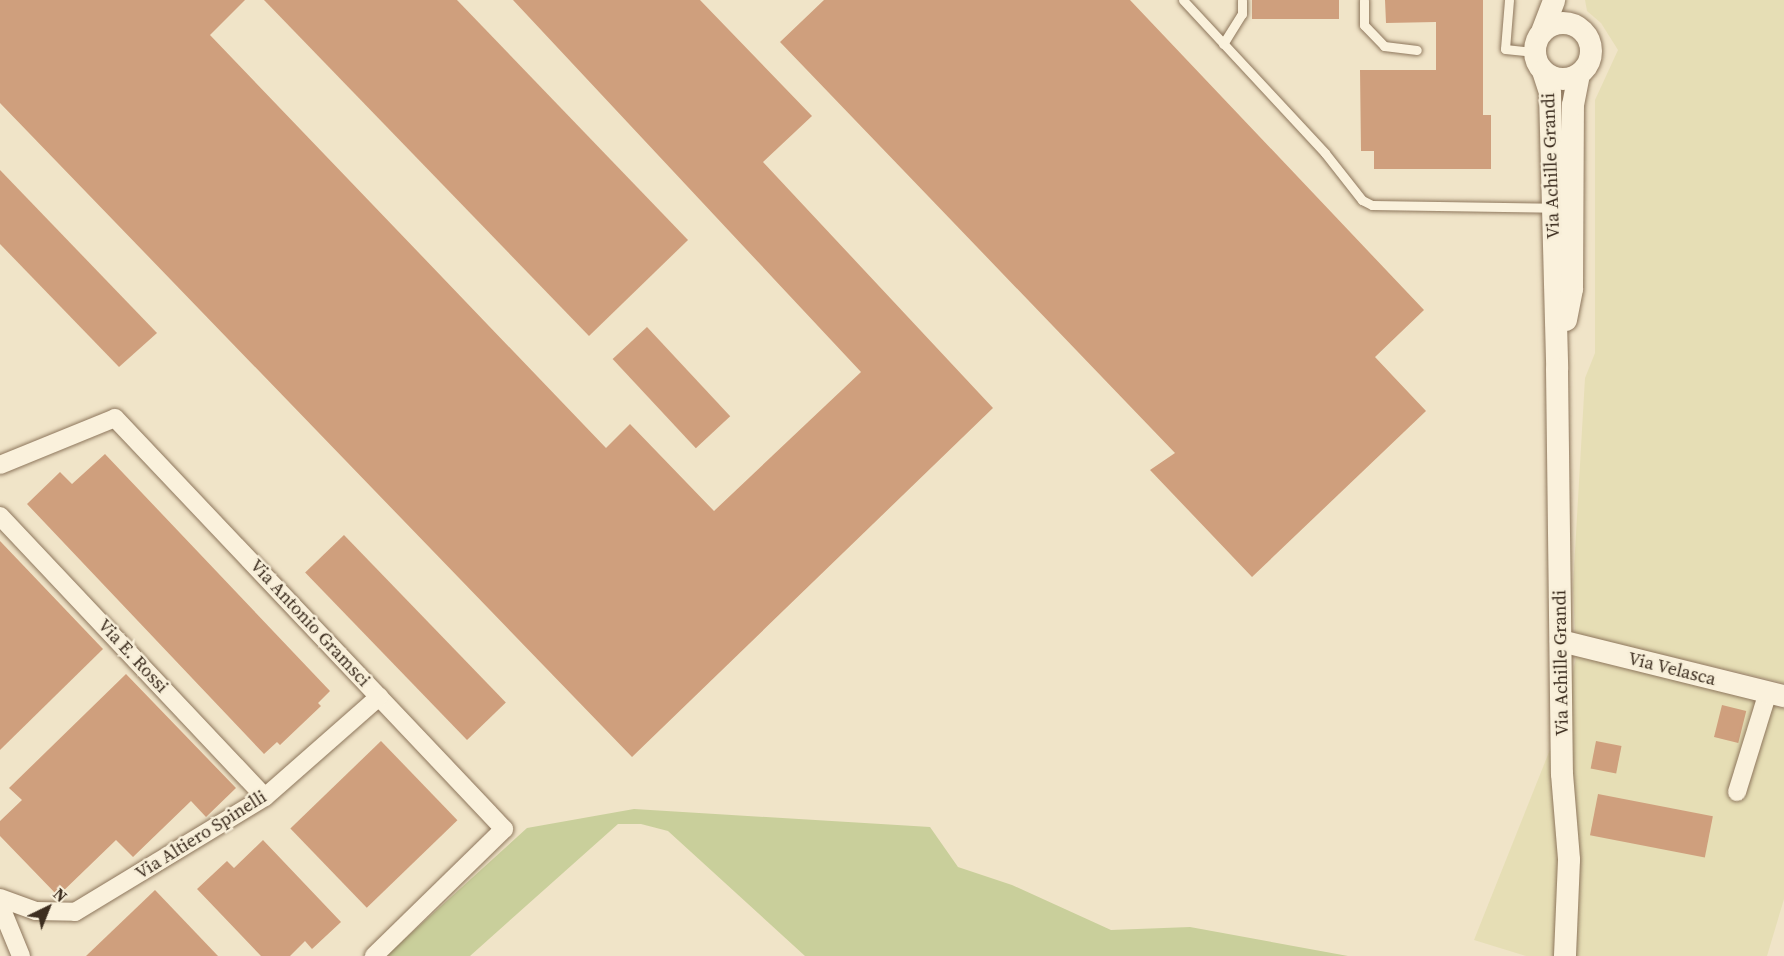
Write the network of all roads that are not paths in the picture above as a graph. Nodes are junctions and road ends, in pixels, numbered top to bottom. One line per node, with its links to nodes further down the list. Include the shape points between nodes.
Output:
1 (1183, 0): 8 (lane)
2 (1242, 0): 8 (lane, via 1242,14)
3 (1364, 0): 9 (lane, via 1364,26 1384,46)
4 (1509, 0): 10 (lane, via 1505,48)
5 (1554, 0): 10 (street)
6 (1562, 0): 7 (street, Via Achille Grandi)
7 (1577, 26): 10 (street, via 1556,24); 11 (street, Via Achille Grandi, via 1592,48 1589,64)
8 (1223, 44): 12 (lane, via 1325,153 1362,200 1372,205)
9 (1417, 50)
10 (1540, 52): 11 (street, Via Achille Grandi, via 1560,80); 12 (street, Via Achille Grandi, via 1550,93)
11 (1580, 75): 13 (street, Via Achille Grandi, via 1573,105 1572,289)
12 (1553, 208): 13 (street, Via Achille Grandi)
13 (1557, 369): 16 (street, Via Achille Grandi)
14 (0, 465): 18 (street, Via Antonio Gramsci, via 115,418)
15 (0, 516): 20 (street, Via E. Rossi)
16 (1561, 641): 17 (street, Via Velasca); 25 (street, Via Achille Grandi, via 1562,774 1569,860)
17 (1776, 694): 19 (street)
18 (379, 697): 20 (street, Via Altiero Spinelli); 24 (street, Via Antonio Gramsci, via 504,829)
19 (1737, 792)
20 (265, 797): 21 (street, Via Altiero Spinelli, via 75,912 36,911)
21 (0, 898)
22 (0, 905): 23 (street)
23 (21, 956)
24 (374, 956)
25 (1565, 956)

